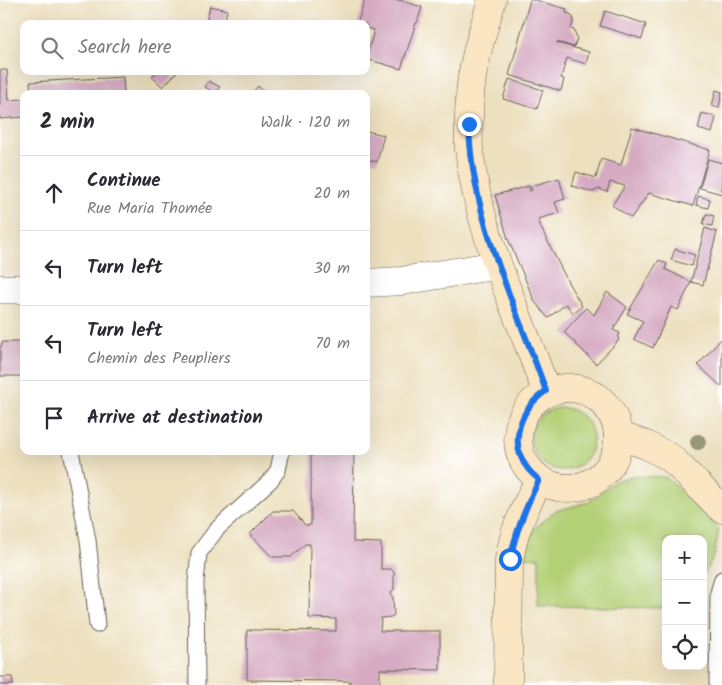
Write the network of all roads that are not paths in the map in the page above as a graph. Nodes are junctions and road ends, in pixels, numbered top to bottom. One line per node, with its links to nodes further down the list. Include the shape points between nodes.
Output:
1 (492, 0): 2 (street, via 476,56 470,94 469,149 484,224)
2 (497, 265): 3 (street); 6 (street)
3 (370, 284)
4 (0, 289): 5 (street)
5 (20, 289)
6 (546, 391): 7 (street, via 561,387 592,393 605,404); 10 (street, via 529,406 517,436 527,468)
7 (618, 435): 10 (street, via 617,451 600,478 570,488 554,487); 11 (street, via 671,458)
8 (71, 455): 13 (lane, via 88,540)
9 (281, 455): 14 (lane, via 278,470 270,481 217,529 199,553 196,582)
10 (539, 480): 15 (street, via 515,533 510,559)
11 (722, 509)
12 (722, 579): 16 (lane, via 718,592)
13 (97, 625)
14 (197, 685)
15 (508, 685)
16 (717, 685)

